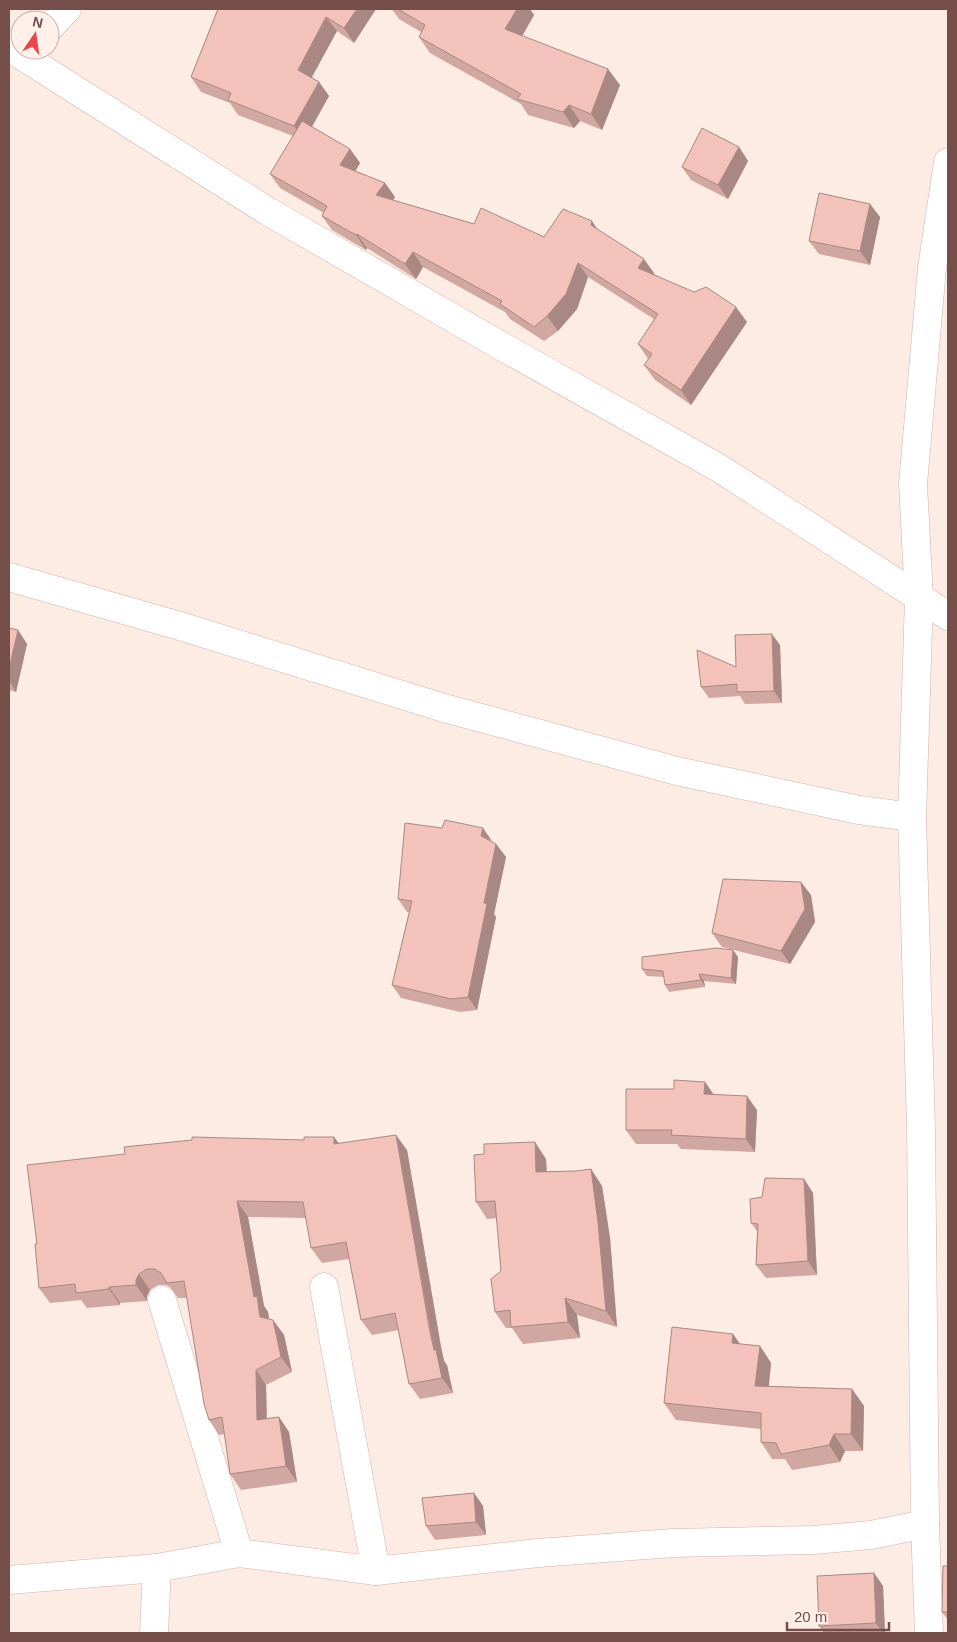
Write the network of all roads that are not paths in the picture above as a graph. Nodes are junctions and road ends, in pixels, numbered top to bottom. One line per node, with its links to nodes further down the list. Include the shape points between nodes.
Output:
1 (35, 60): 4 (street, via 269,212 719,468)
2 (948, 162): 4 (street, via 932,268 913,484)
3 (9, 576): 6 (street, via 444,708 677,771 859,810)
4 (919, 598): 5 (street); 6 (street)
5 (948, 616)
6 (912, 818): 9 (street, via 921,1129)
7 (324, 1287): 12 (street)
8 (162, 1300): 10 (street)
9 (925, 1524): 12 (street, via 871,1535 814,1540 673,1542); 15 (street)
10 (239, 1554): 11 (street); 12 (street)
11 (157, 1568): 13 (street); 14 (street)
12 (376, 1570)
13 (9, 1580)
14 (154, 1633)
15 (929, 1633)

